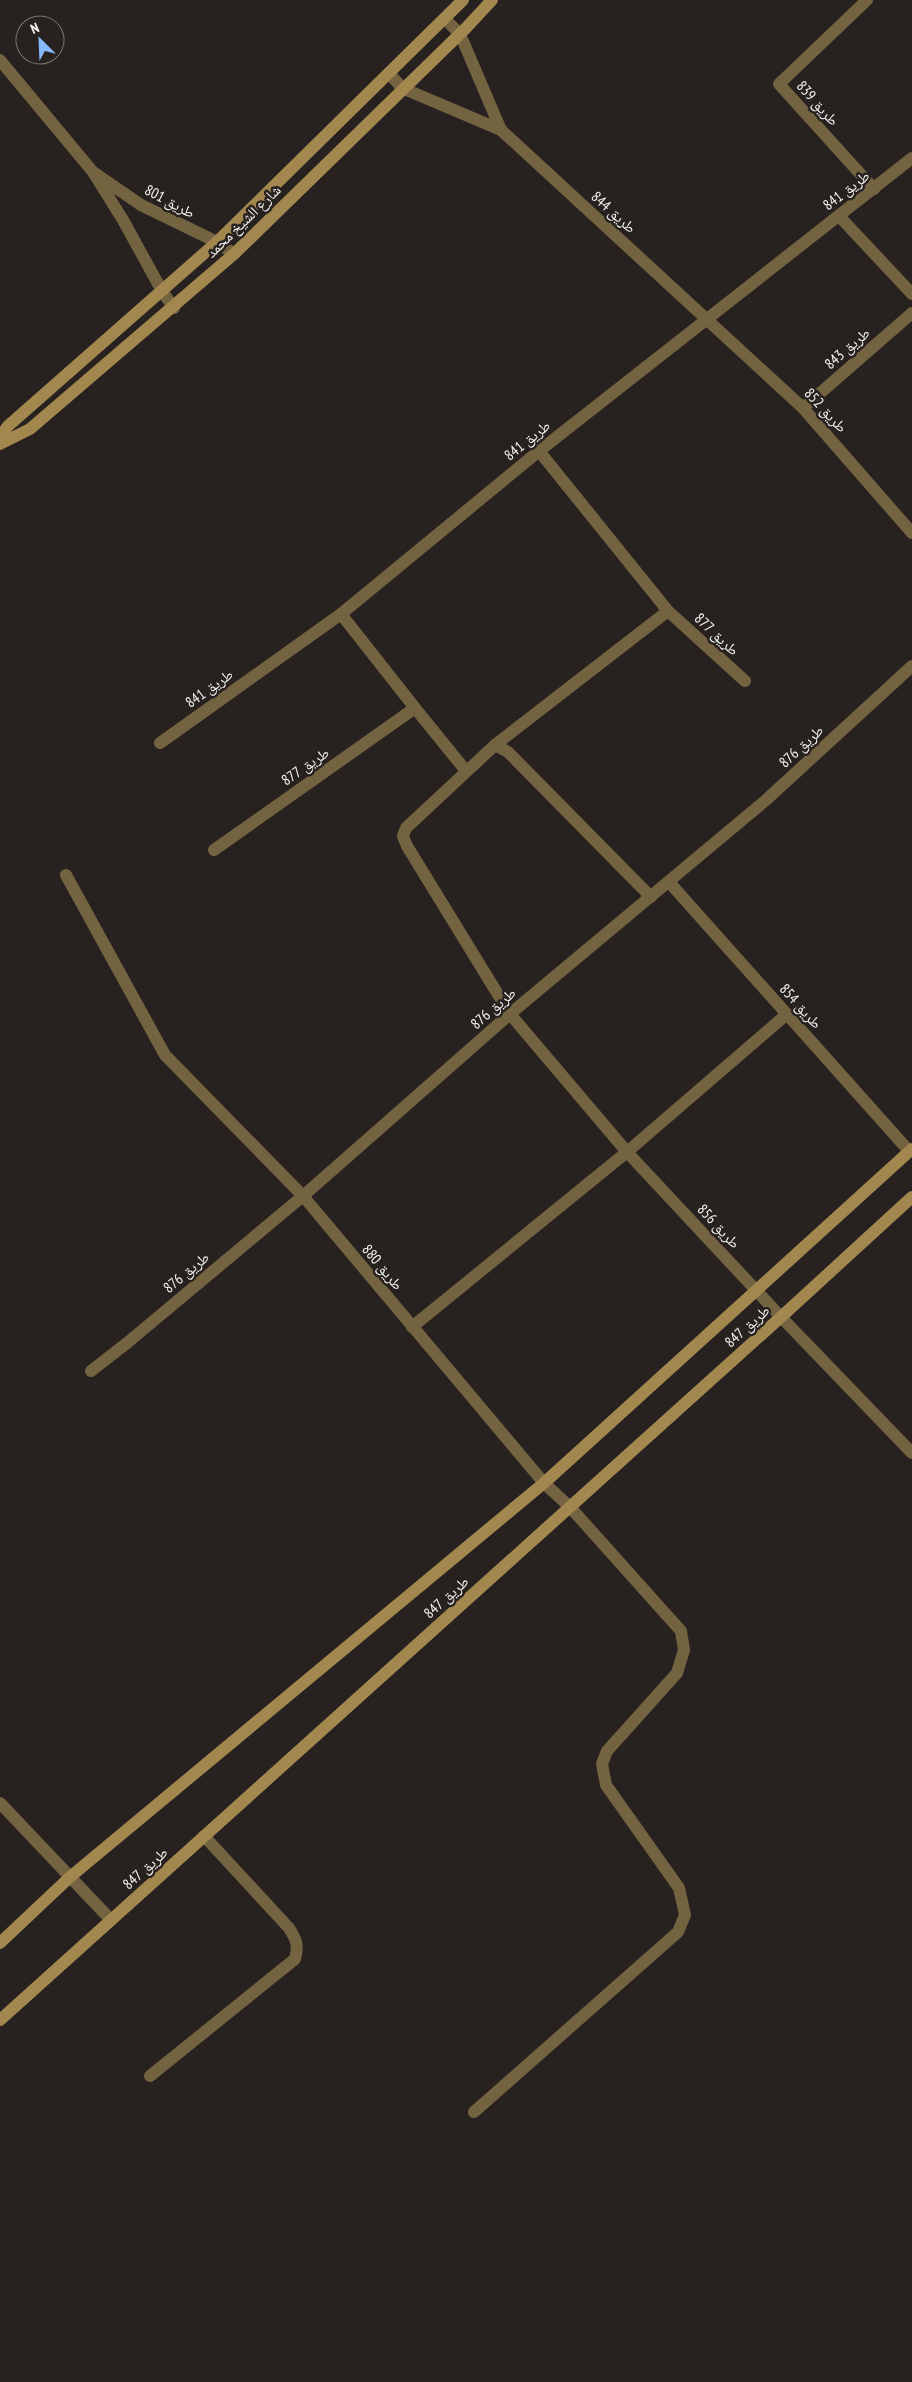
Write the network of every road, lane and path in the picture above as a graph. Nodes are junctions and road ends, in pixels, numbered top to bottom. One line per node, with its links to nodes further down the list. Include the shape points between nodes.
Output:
1 (463, 0): 4 (street, شارع الشيخ محمد)
2 (492, 0): 5 (street, شارع الشيخ محمد)
3 (867, 0): 12 (street, طريق 839, via 779,84)
4 (445, 19): 5 (street, طريق 844); 7 (street, شارع الشيخ محمد)
5 (460, 34): 8 (street, شارع الشيخ محمد); 9 (street, طريق 844)
6 (0, 60): 11 (street, طريق 801)
7 (389, 73): 8 (street, طريق 844); 14 (street, شارع الشيخ محمد)
8 (402, 88): 9 (street, طريق 844); 15 (street, شارع الشيخ محمد)
9 (501, 130): 20 (street, طريق 844)
10 (912, 158): 12 (street, طريق 841)
11 (93, 172): 14 (street, طريق 801, via 141,205); 16 (street, طريق 801)
12 (874, 189): 13 (street, طريق 841)
13 (839, 216): 17 (street); 20 (street, طريق 841)
14 (217, 242): 15 (street, طريق 801); 16 (street, شارع الشيخ محمد)
15 (234, 254): 18 (street, شارع الشيخ محمد)
16 (162, 291): 18 (street, طريق 801); 22 (street, شارع الشيخ محمد, via 8,426)
17 (912, 294)
18 (174, 308): 23 (street, شارع الشيخ محمد, via 30,429)
19 (912, 313): 21 (street, طريق 843)
20 (706, 318): 21 (street, طريق 852); 24 (street, طريق 841)
21 (804, 408): 25 (street, طريق 852)
22 (0, 437)
23 (0, 444)
24 (539, 451): 26 (street, طريق 877); 27 (street, طريق 841)
25 (912, 533)
26 (668, 611): 29 (street, طريق 877); 32 (street)
27 (341, 614): 30 (street); 31 (street, طريق 841)
28 (912, 666): 36 (street, طريق 876, via 766,800)
29 (744, 681)
30 (416, 708): 33 (street); 34 (street, طريق 877)
31 (160, 743)
32 (494, 745): 33 (street); 37 (street, via 508,752)
33 (466, 770): 38 (street, طريق 856, via 406,828 403,836)
34 (214, 850)
35 (66, 875): 42 (street, طريق 880, via 165,1055)
36 (669, 882): 37 (street, طريق 876); 39 (street, طريق 854)
37 (651, 897): 38 (street, طريق 876)
38 (510, 1014): 41 (street, طريق 856); 42 (street, طريق 876)
39 (786, 1014): 40 (street, طريق 854); 41 (street)
40 (911, 1150): 44 (street, طريق 847)
41 (627, 1152): 44 (street, طريق 856); 46 (street)
42 (303, 1196): 46 (street, طريق 880); 47 (street, طريق 876)
43 (912, 1197): 45 (street, طريق 847)
44 (758, 1291): 45 (street, طريق 856); 49 (street, طريق 847)
45 (782, 1317): 48 (street, طريق 856); 50 (street, طريق 847)
46 (412, 1327): 49 (street, طريق 880)
47 (91, 1371)
48 (912, 1452)
49 (544, 1483): 50 (street, طريق 880); 53 (street, طريق 847)
50 (570, 1507): 52 (street, طريق 847); 58 (street, طريق 880, via 680,1631 684,1650 677,1673 607,1751 602,1764 606,1785 679,1888 685,1915 678,1932)
51 (0, 1803): 53 (street)
52 (204, 1836): 54 (street, طريق 847); 57 (street, via 289,1928 297,1941 298,1951 295,1959)
53 (70, 1877): 54 (street); 55 (street, طريق 847)
54 (111, 1920): 56 (street, طريق 847)
55 (0, 1943)
56 (0, 2020)
57 (150, 2076)
58 (474, 2112)

